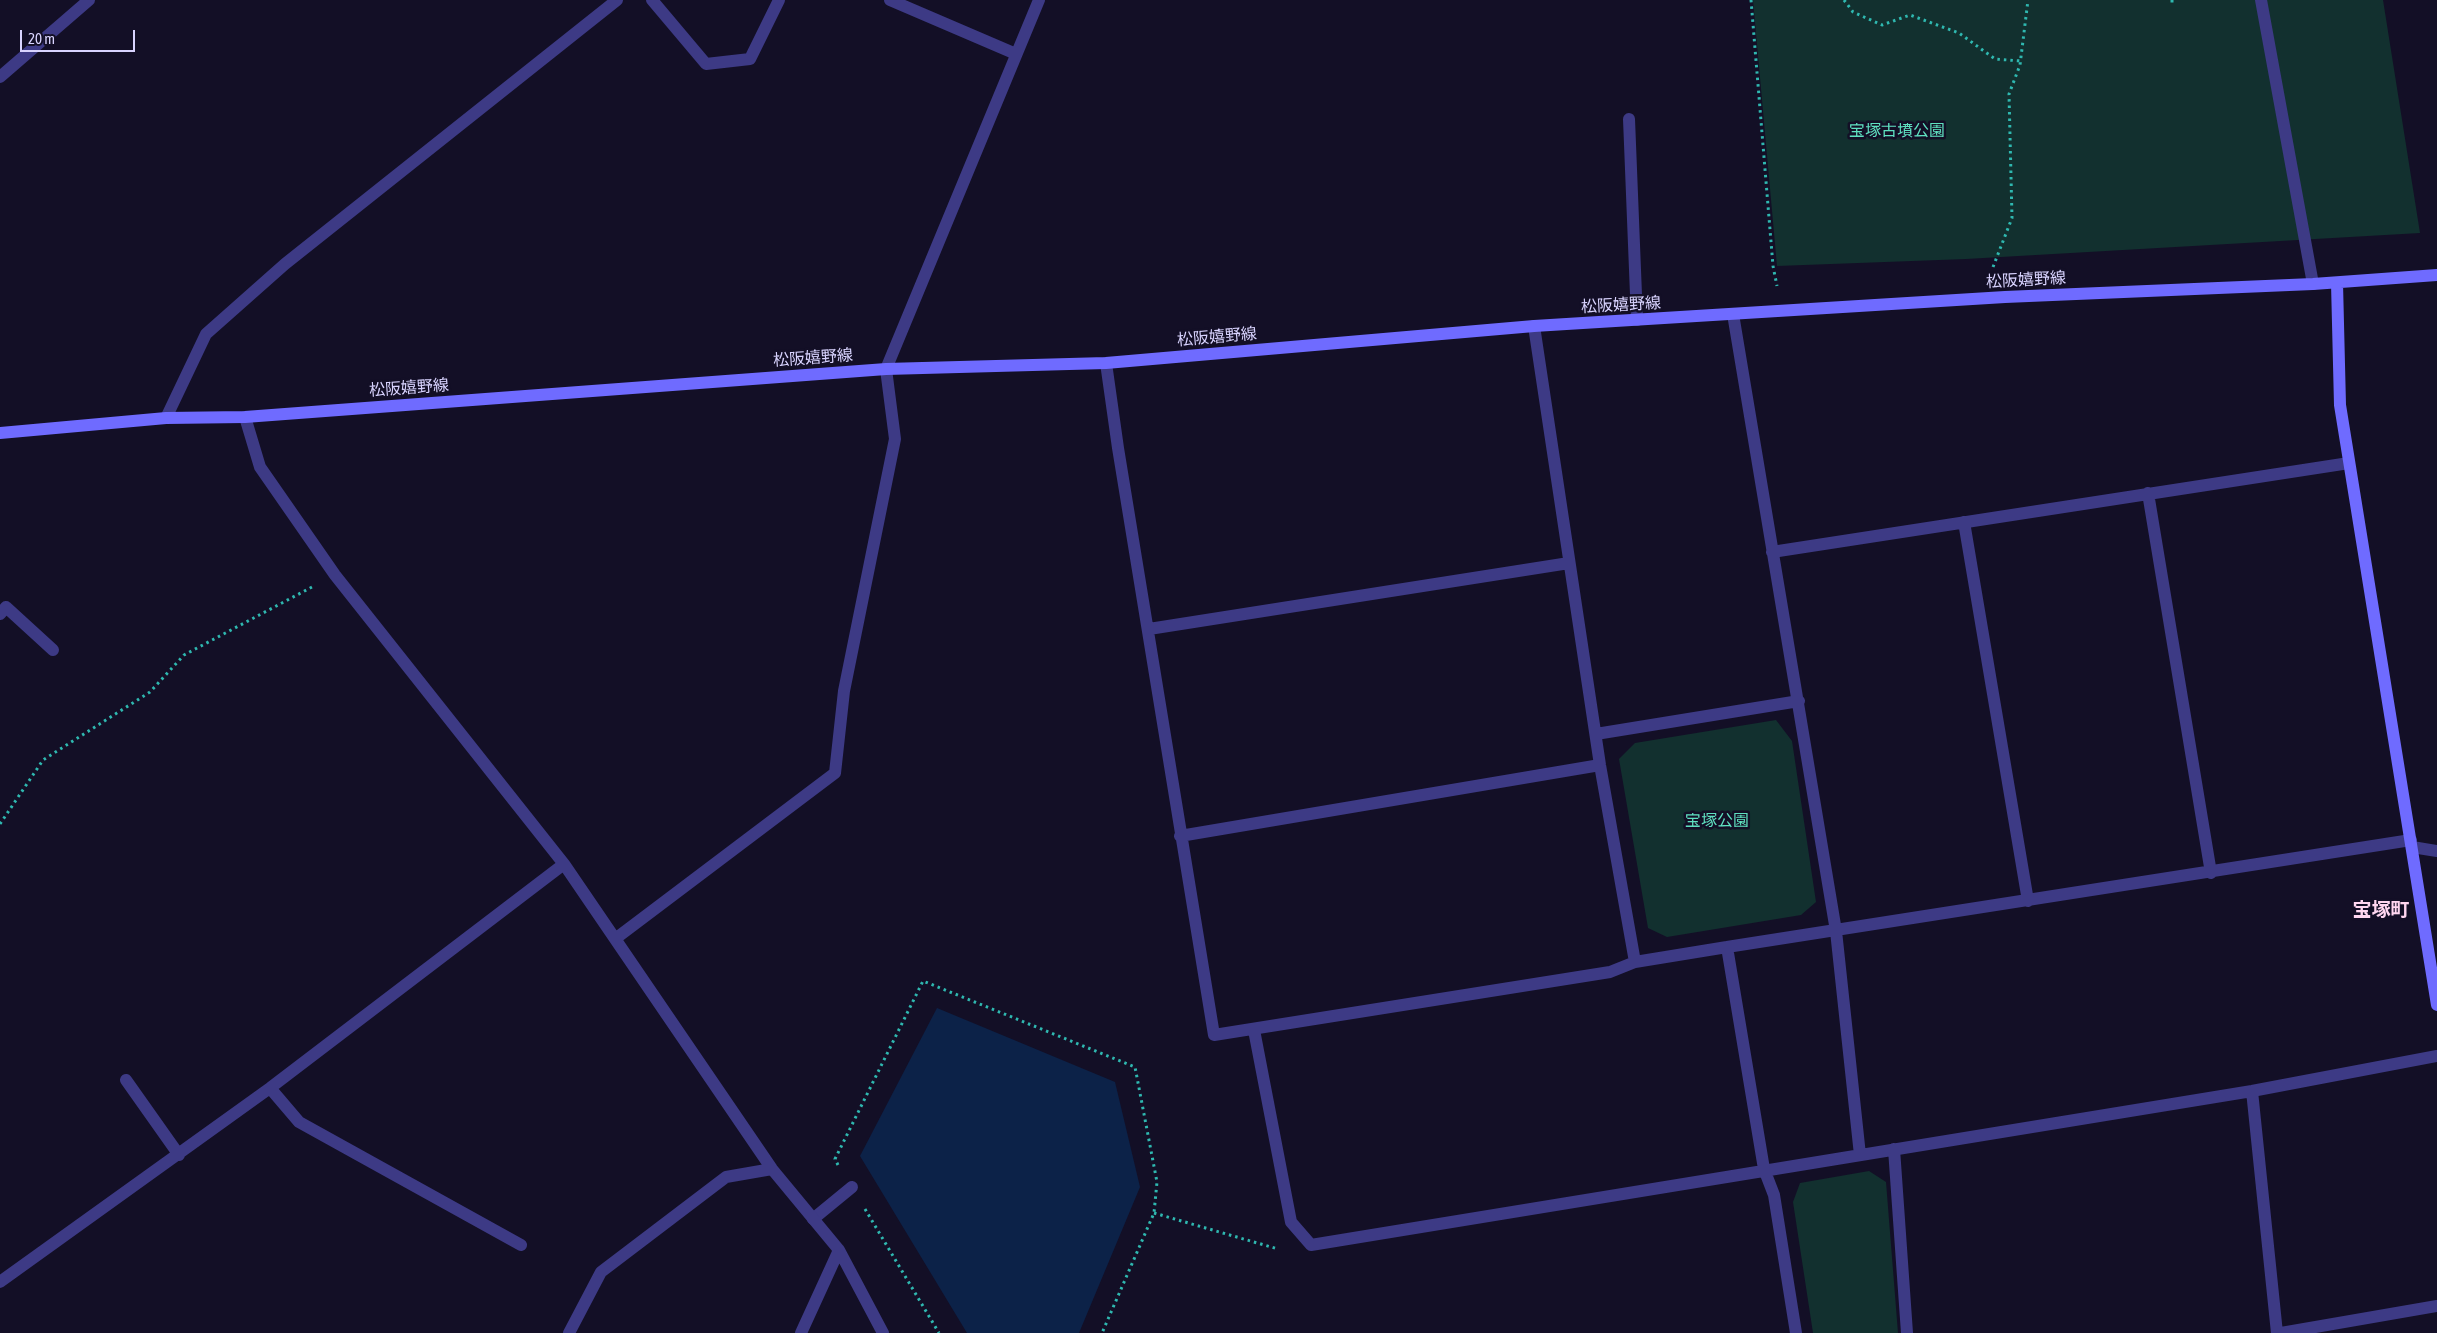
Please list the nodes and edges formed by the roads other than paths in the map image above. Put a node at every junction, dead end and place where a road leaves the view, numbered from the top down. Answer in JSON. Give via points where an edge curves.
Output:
{"nodes":[{"id":1,"x":89,"y":0,"type":"edge"},
{"id":2,"x":617,"y":0,"type":"edge"},
{"id":3,"x":652,"y":0,"type":"edge"},
{"id":4,"x":779,"y":0,"type":"edge"},
{"id":5,"x":890,"y":0,"type":"edge"},
{"id":6,"x":1039,"y":0,"type":"edge"},
{"id":7,"x":2261,"y":0,"type":"edge"},
{"id":8,"x":1016,"y":54,"type":"junction"},
{"id":9,"x":0,"y":77,"type":"edge"},
{"id":10,"x":1629,"y":119,"type":"dead end"},
{"id":11,"x":2437,"y":275,"type":"edge"},
{"id":12,"x":2336,"y":283,"type":"junction"},
{"id":13,"x":2313,"y":284,"type":"junction"},
{"id":14,"x":1733,"y":314,"type":"junction"},
{"id":15,"x":1637,"y":320,"type":"junction"},
{"id":16,"x":1534,"y":326,"type":"junction"},
{"id":17,"x":1106,"y":363,"type":"junction"},
{"id":18,"x":886,"y":369,"type":"junction"},
{"id":19,"x":245,"y":417,"type":"junction"},
{"id":20,"x":166,"y":418,"type":"junction"},
{"id":21,"x":0,"y":432,"type":"edge"},
{"id":22,"x":2349,"y":463,"type":"junction"},
{"id":23,"x":2148,"y":493,"type":"junction"},
{"id":24,"x":1964,"y":522,"type":"junction"},
{"id":25,"x":1772,"y":552,"type":"junction"},
{"id":26,"x":1569,"y":563,"type":"junction"},
{"id":27,"x":0,"y":614,"type":"edge"},
{"id":28,"x":1149,"y":630,"type":"junction"},
{"id":29,"x":53,"y":650,"type":"dead end"},
{"id":30,"x":1799,"y":701,"type":"junction"},
{"id":31,"x":1596,"y":734,"type":"junction"},
{"id":32,"x":1600,"y":765,"type":"junction"},
{"id":33,"x":1180,"y":836,"type":"junction"},
{"id":34,"x":2411,"y":843,"type":"junction"},
{"id":35,"x":2437,"y":851,"type":"edge"},
{"id":36,"x":564,"y":864,"type":"junction"},
{"id":37,"x":2211,"y":873,"type":"junction"},
{"id":38,"x":2028,"y":901,"type":"junction"},
{"id":39,"x":1836,"y":931,"type":"junction"},
{"id":40,"x":616,"y":939,"type":"junction"},
{"id":41,"x":1727,"y":947,"type":"junction"},
{"id":42,"x":1636,"y":962,"type":"junction"},
{"id":43,"x":2437,"y":1005,"type":"edge"},
{"id":44,"x":1254,"y":1030,"type":"junction"},
{"id":45,"x":2437,"y":1056,"type":"edge"},
{"id":46,"x":126,"y":1080,"type":"dead end"},
{"id":47,"x":270,"y":1088,"type":"junction"},
{"id":48,"x":2252,"y":1091,"type":"junction"},
{"id":49,"x":1894,"y":1149,"type":"junction"},
{"id":50,"x":179,"y":1154,"type":"junction"},
{"id":51,"x":1860,"y":1155,"type":"junction"},
{"id":52,"x":772,"y":1169,"type":"junction"},
{"id":53,"x":1764,"y":1169,"type":"junction"},
{"id":54,"x":852,"y":1187,"type":"road end"},
{"id":55,"x":814,"y":1219,"type":"junction"},
{"id":56,"x":521,"y":1245,"type":"dead end"},
{"id":57,"x":839,"y":1250,"type":"junction"},
{"id":58,"x":0,"y":1282,"type":"edge"},
{"id":59,"x":2437,"y":1306,"type":"edge"},
{"id":60,"x":569,"y":1333,"type":"edge"},
{"id":61,"x":801,"y":1333,"type":"edge"},
{"id":62,"x":884,"y":1333,"type":"edge"},
{"id":63,"x":1796,"y":1333,"type":"edge"},
{"id":64,"x":1907,"y":1333,"type":"edge"},
{"id":65,"x":2277,"y":1333,"type":"edge"},
{"id":66,"x":2281,"y":1333,"type":"edge"}],
"edges":[{"from":1,"to":9,"type":"street"},
{"from":2,"to":20,"type":"street","via":[[285,264],[206,334]]},
{"from":3,"to":4,"type":"street","via":[[706,64],[750,60]]},
{"from":5,"to":8,"type":"street"},
{"from":6,"to":8,"type":"street"},
{"from":7,"to":13,"type":"street"},
{"from":8,"to":18,"type":"street"},
{"from":10,"to":15,"type":"street"},
{"from":11,"to":12,"type":"main road","name":"松阪嬉野線"},
{"from":12,"to":13,"type":"main road","name":"松阪嬉野線"},
{"from":12,"to":22,"type":"main road","via":[[2340,405]]},
{"from":13,"to":14,"type":"main road","name":"松阪嬉野線","via":[[2005,297]]},
{"from":14,"to":15,"type":"main road","name":"松阪嬉野線"},
{"from":14,"to":25,"type":"street"},
{"from":15,"to":16,"type":"main road","name":"松阪嬉野線"},
{"from":16,"to":17,"type":"main road","name":"松阪嬉野線"},
{"from":16,"to":26,"type":"street"},
{"from":17,"to":18,"type":"main road","name":"松阪嬉野線"},
{"from":17,"to":28,"type":"street"},
{"from":18,"to":19,"type":"main road","name":"松阪嬉野線"},
{"from":18,"to":40,"type":"street","via":[[894,438],[844,691],[835,773]]},
{"from":19,"to":20,"type":"main road","name":"松阪嬉野線"},
{"from":19,"to":36,"type":"street","via":[[260,467],[335,575]]},
{"from":20,"to":21,"type":"main road","name":"松阪嬉野線"},
{"from":22,"to":23,"type":"street"},
{"from":22,"to":34,"type":"main road"},
{"from":23,"to":24,"type":"street"},
{"from":23,"to":37,"type":"street"},
{"from":24,"to":25,"type":"street"},
{"from":24,"to":38,"type":"street"},
{"from":25,"to":30,"type":"street"},
{"from":26,"to":28,"type":"street"},
{"from":26,"to":31,"type":"street"},
{"from":27,"to":29,"type":"street","via":[[6,606]]},
{"from":28,"to":33,"type":"street"},
{"from":30,"to":31,"type":"street"},
{"from":30,"to":39,"type":"street"},
{"from":31,"to":32,"type":"street"},
{"from":32,"to":33,"type":"street"},
{"from":32,"to":42,"type":"street"},
{"from":33,"to":44,"type":"street","via":[[1214,1035]]},
{"from":34,"to":35,"type":"street"},
{"from":34,"to":37,"type":"street"},
{"from":34,"to":43,"type":"main road"},
{"from":36,"to":40,"type":"street"},
{"from":36,"to":47,"type":"street"},
{"from":37,"to":38,"type":"street"},
{"from":38,"to":39,"type":"street"},
{"from":39,"to":41,"type":"street"},
{"from":39,"to":51,"type":"street"},
{"from":40,"to":52,"type":"street"},
{"from":41,"to":42,"type":"street"},
{"from":41,"to":53,"type":"street"},
{"from":42,"to":44,"type":"street","via":[[1610,972]]},
{"from":44,"to":53,"type":"street","via":[[1291,1222],[1311,1244]]},
{"from":45,"to":48,"type":"street"},
{"from":46,"to":50,"type":"street"},
{"from":47,"to":50,"type":"street"},
{"from":47,"to":56,"type":"street","via":[[299,1122]]},
{"from":48,"to":49,"type":"street"},
{"from":48,"to":65,"type":"street"},
{"from":49,"to":51,"type":"street"},
{"from":49,"to":64,"type":"street"},
{"from":50,"to":58,"type":"street"},
{"from":51,"to":53,"type":"street"},
{"from":52,"to":55,"type":"street"},
{"from":52,"to":60,"type":"street","via":[[726,1177],[601,1272]]},
{"from":53,"to":63,"type":"street","via":[[1774,1195]]},
{"from":54,"to":55,"type":"street"},
{"from":55,"to":57,"type":"street"},
{"from":57,"to":61,"type":"street"},
{"from":57,"to":62,"type":"street"},
{"from":59,"to":66,"type":"street"}]}
